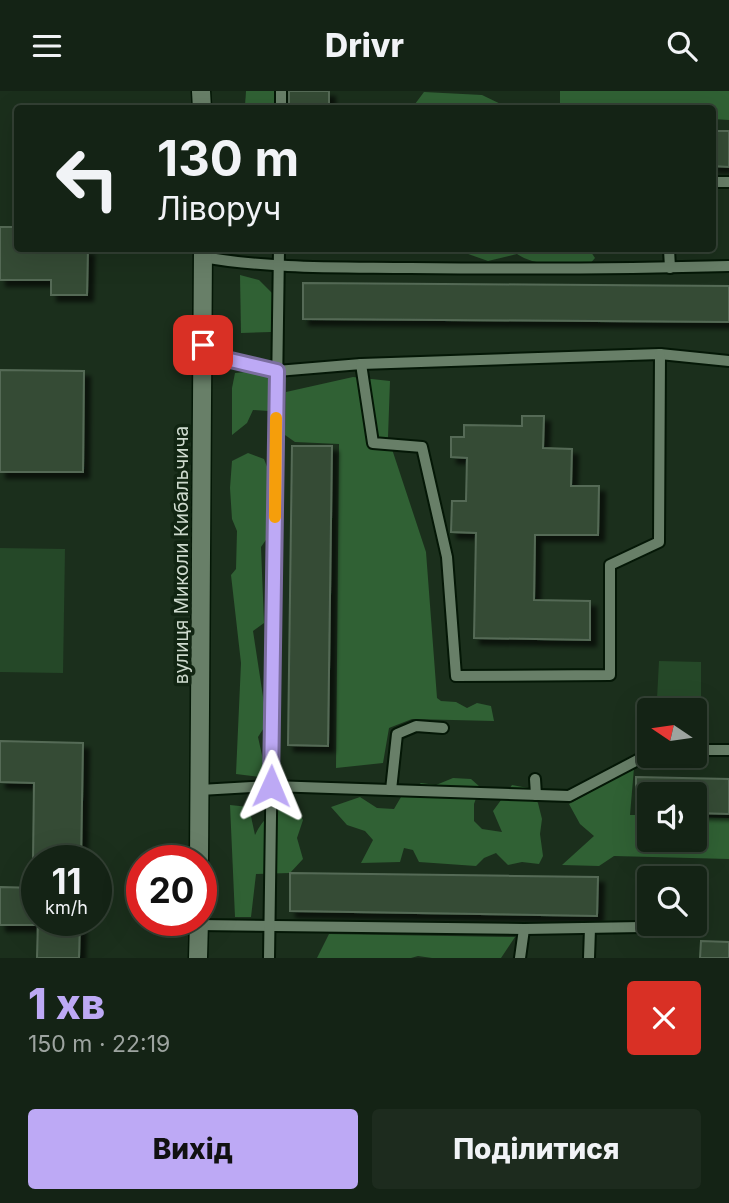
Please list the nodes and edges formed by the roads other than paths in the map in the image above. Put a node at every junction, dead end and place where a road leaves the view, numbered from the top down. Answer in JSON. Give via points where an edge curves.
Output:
{"nodes":[{"id":1,"x":279,"y":252,"type":"edge"},
{"id":2,"x":669,"y":252,"type":"edge"},
{"id":3,"x":203,"y":253,"type":"edge"},
{"id":4,"x":279,"y":266,"type":"junction"},
{"id":5,"x":729,"y":266,"type":"edge"},
{"id":6,"x":670,"y":268,"type":"junction"},
{"id":7,"x":203,"y":345,"type":"junction"},
{"id":8,"x":660,"y":354,"type":"junction"},
{"id":9,"x":729,"y":361,"type":"edge"},
{"id":10,"x":361,"y":364,"type":"junction"},
{"id":11,"x":277,"y":371,"type":"junction"},
{"id":12,"x":443,"y":728,"type":"dead end"},
{"id":13,"x":707,"y":750,"type":"edge"},
{"id":14,"x":729,"y":750,"type":"edge"},
{"id":15,"x":637,"y":760,"type":"edge"},
{"id":16,"x":535,"y":779,"type":"dead end"},
{"id":17,"x":271,"y":786,"type":"junction"},
{"id":18,"x":200,"y":790,"type":"junction"},
{"id":19,"x":391,"y":790,"type":"junction"},
{"id":20,"x":536,"y":795,"type":"junction"},
{"id":21,"x":200,"y":845,"type":"edge"},
{"id":22,"x":217,"y":924,"type":"edge"},
{"id":23,"x":270,"y":925,"type":"junction"},
{"id":24,"x":637,"y":927,"type":"edge"},
{"id":25,"x":590,"y":928,"type":"junction"},
{"id":26,"x":524,"y":929,"type":"junction"},
{"id":27,"x":199,"y":936,"type":"edge"},
{"id":28,"x":198,"y":958,"type":"edge"},
{"id":29,"x":270,"y":958,"type":"edge"},
{"id":30,"x":520,"y":958,"type":"edge"},
{"id":31,"x":589,"y":958,"type":"edge"}],
"edges":[{"from":1,"to":4,"type":"lane"},
{"from":2,"to":6,"type":"lane"},
{"from":3,"to":4,"type":"lane","via":[[229,263]]},
{"from":3,"to":7,"type":"street","name":"вулиця Миколи Кибальчича"},
{"from":4,"to":6,"type":"lane"},
{"from":4,"to":11,"type":"lane"},
{"from":5,"to":6,"type":"lane"},
{"from":7,"to":11,"type":"lane","via":[[226,359]]},
{"from":7,"to":18,"type":"street","name":"вулиця Миколи Кибальчича"},
{"from":8,"to":9,"type":"lane"},
{"from":8,"to":10,"type":"lane"},
{"from":8,"to":10,"type":"lane","via":[[659,542],[610,565],[610,675],[456,676],[447,557],[422,447],[373,443]]},
{"from":10,"to":11,"type":"lane"},
{"from":11,"to":17,"type":"lane"},
{"from":12,"to":19,"type":"lane","via":[[416,726],[397,734]]},
{"from":13,"to":14,"type":"lane"},
{"from":15,"to":20,"type":"lane","via":[[569,796]]},
{"from":16,"to":20,"type":"lane"},
{"from":17,"to":18,"type":"lane"},
{"from":17,"to":19,"type":"lane"},
{"from":17,"to":23,"type":"lane"},
{"from":18,"to":21,"type":"street","name":"вулиця Миколи Кибальчича"},
{"from":19,"to":20,"type":"lane"},
{"from":22,"to":23,"type":"lane"},
{"from":23,"to":26,"type":"lane"},
{"from":23,"to":29,"type":"lane"},
{"from":24,"to":25,"type":"lane"},
{"from":25,"to":26,"type":"lane"},
{"from":25,"to":31,"type":"lane"},
{"from":26,"to":30,"type":"lane"},
{"from":27,"to":28,"type":"street"}]}
